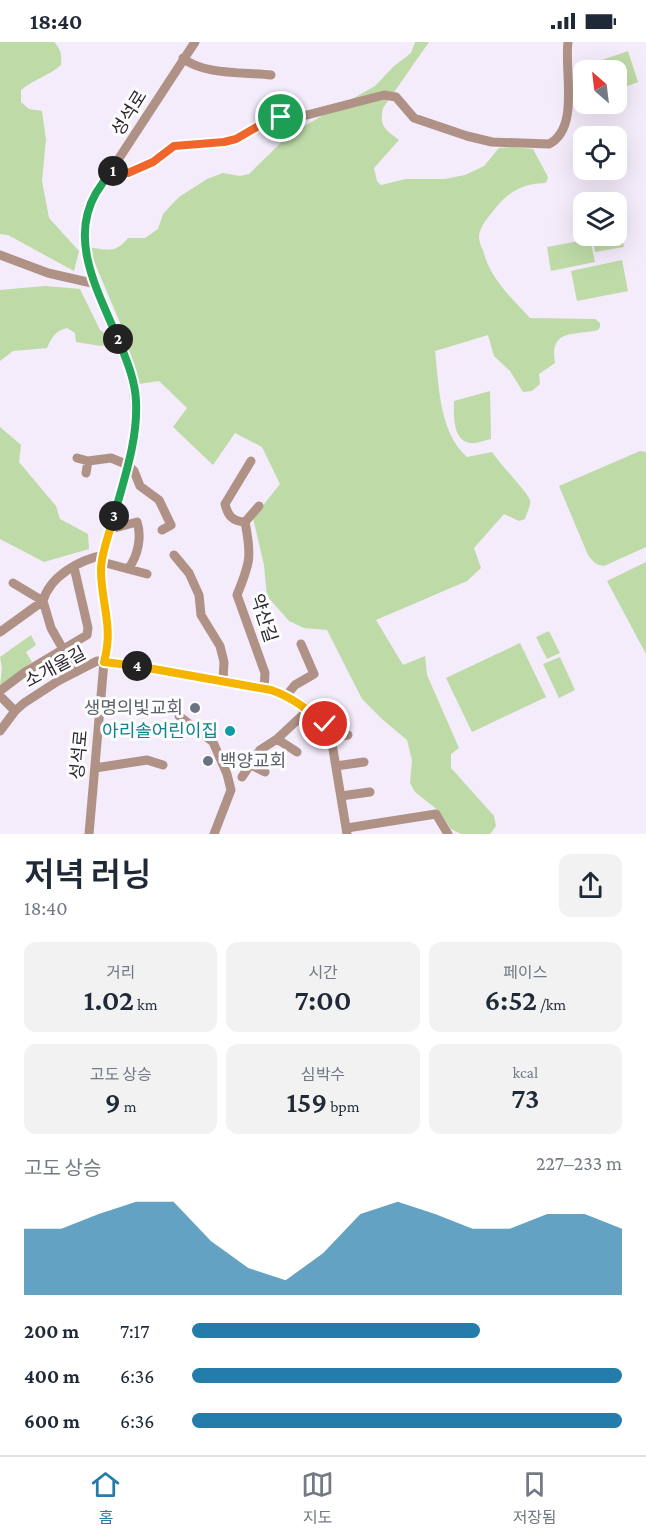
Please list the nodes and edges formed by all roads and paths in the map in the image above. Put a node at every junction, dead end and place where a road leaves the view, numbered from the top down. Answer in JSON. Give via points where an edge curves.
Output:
{"nodes":[{"id":1,"x":195,"y":42,"type":"edge"},
{"id":2,"x":568,"y":42,"type":"edge"},
{"id":3,"x":183,"y":58,"type":"junction"},
{"id":4,"x":271,"y":75,"type":"dead end"},
{"id":5,"x":111,"y":171,"type":"junction"},
{"id":6,"x":0,"y":255,"type":"edge"},
{"id":7,"x":96,"y":284,"type":"junction"},
{"id":8,"x":77,"y":458,"type":"dead end"},
{"id":9,"x":88,"y":461,"type":"junction"},
{"id":10,"x":251,"y":461,"type":"dead end"},
{"id":11,"x":128,"y":465,"type":"junction"},
{"id":12,"x":86,"y":473,"type":"dead end"},
{"id":13,"x":259,"y":506,"type":"dead end"},
{"id":14,"x":245,"y":522,"type":"junction"},
{"id":15,"x":111,"y":529,"type":"junction"},
{"id":16,"x":162,"y":530,"type":"dead end"},
{"id":17,"x":174,"y":555,"type":"dead end"},
{"id":18,"x":103,"y":559,"type":"junction"},
{"id":19,"x":74,"y":567,"type":"junction"},
{"id":20,"x":128,"y":569,"type":"junction"},
{"id":21,"x":147,"y":574,"type":"dead end"},
{"id":22,"x":13,"y":583,"type":"dead end"},
{"id":23,"x":43,"y":601,"type":"junction"},
{"id":24,"x":0,"y":632,"type":"edge"},
{"id":25,"x":301,"y":644,"type":"dead end"},
{"id":26,"x":62,"y":649,"type":"junction"},
{"id":27,"x":104,"y":662,"type":"junction"},
{"id":28,"x":76,"y":672,"type":"junction"},
{"id":29,"x":223,"y":681,"type":"junction"},
{"id":30,"x":264,"y":689,"type":"junction"},
{"id":31,"x":0,"y":691,"type":"edge"},
{"id":32,"x":0,"y":696,"type":"edge"},
{"id":33,"x":286,"y":696,"type":"junction"},
{"id":34,"x":308,"y":710,"type":"junction"},
{"id":35,"x":15,"y":711,"type":"junction"},
{"id":36,"x":179,"y":717,"type":"dead end"},
{"id":37,"x":0,"y":731,"type":"edge"},
{"id":38,"x":348,"y":735,"type":"dead end"},
{"id":39,"x":331,"y":738,"type":"junction"},
{"id":40,"x":278,"y":739,"type":"junction"},
{"id":41,"x":297,"y":752,"type":"dead end"},
{"id":42,"x":364,"y":762,"type":"dead end"},
{"id":43,"x":249,"y":764,"type":"junction"},
{"id":44,"x":163,"y":765,"type":"dead end"},
{"id":45,"x":336,"y":766,"type":"junction"},
{"id":46,"x":95,"y":768,"type":"junction"},
{"id":47,"x":265,"y":772,"type":"dead end"},
{"id":48,"x":242,"y":777,"type":"dead end"},
{"id":49,"x":370,"y":792,"type":"dead end"},
{"id":50,"x":342,"y":796,"type":"junction"},
{"id":51,"x":347,"y":831,"type":"edge"},
{"id":52,"x":89,"y":834,"type":"edge"},
{"id":53,"x":214,"y":834,"type":"edge"},
{"id":54,"x":448,"y":834,"type":"edge"}],
"edges":[{"from":1,"to":3,"type":"street","name":"성석로"},
{"from":2,"to":5,"type":"street","via":[[569,108],[562,131],[549,144],[492,142],[467,136],[414,118],[396,97],[384,95],[267,121],[224,142],[174,146],[153,162],[128,173]]},
{"from":3,"to":4,"type":"street","via":[[191,66]]},
{"from":3,"to":5,"type":"street","name":"성석로"},
{"from":5,"to":7,"type":"street","name":"성석로","via":[[88,208],[84,230],[86,254]]},
{"from":6,"to":7,"type":"street","via":[[48,273]]},
{"from":7,"to":11,"type":"street","name":"성석로","via":[[133,381],[136,402]]},
{"from":8,"to":9,"type":"street"},
{"from":9,"to":11,"type":"street","via":[[111,458]]},
{"from":9,"to":12,"type":"street"},
{"from":10,"to":14,"type":"street","via":[[225,504],[228,515]]},
{"from":11,"to":15,"type":"street","name":"성석로"},
{"from":11,"to":16,"type":"street","via":[[140,486],[159,500],[171,525]]},
{"from":13,"to":14,"type":"street"},
{"from":14,"to":30,"type":"street","name":"약산길","via":[[251,549],[237,595],[265,673]]},
{"from":15,"to":18,"type":"street","name":"성석로"},
{"from":15,"to":20,"type":"street","via":[[137,522],[141,533],[134,562]]},
{"from":17,"to":29,"type":"street","via":[[189,573],[199,594],[201,615],[220,646]]},
{"from":18,"to":19,"type":"street"},
{"from":18,"to":20,"type":"street"},
{"from":18,"to":27,"type":"street","name":"성석로","via":[[109,632]]},
{"from":19,"to":23,"type":"street","via":[[50,584]]},
{"from":19,"to":26,"type":"street","via":[[87,636]]},
{"from":20,"to":21,"type":"street"},
{"from":22,"to":23,"type":"street"},
{"from":23,"to":24,"type":"street"},
{"from":23,"to":26,"type":"street"},
{"from":25,"to":33,"type":"street","name":"약산길","via":[[314,674],[295,685]]},
{"from":26,"to":28,"type":"street"},
{"from":26,"to":31,"type":"street"},
{"from":27,"to":28,"type":"street","name":"소개울길","via":[[95,662]]},
{"from":27,"to":29,"type":"street"},
{"from":27,"to":46,"type":"street","name":"성석로"},
{"from":28,"to":35,"type":"street","name":"소개울길"},
{"from":29,"to":30,"type":"street"},
{"from":30,"to":33,"type":"street"},
{"from":32,"to":35,"type":"street"},
{"from":33,"to":34,"type":"street"},
{"from":34,"to":39,"type":"street","via":[[325,724]]},
{"from":34,"to":40,"type":"street"},
{"from":35,"to":37,"type":"street","name":"소개울길"},
{"from":36,"to":53,"type":"street","via":[[213,742],[227,774],[231,790]]},
{"from":38,"to":39,"type":"street"},
{"from":39,"to":45,"type":"street"},
{"from":40,"to":41,"type":"street"},
{"from":40,"to":43,"type":"street","via":[[260,750]]},
{"from":42,"to":45,"type":"street"},
{"from":43,"to":47,"type":"street"},
{"from":43,"to":48,"type":"street"},
{"from":44,"to":46,"type":"street","via":[[147,760]]},
{"from":45,"to":50,"type":"street"},
{"from":46,"to":52,"type":"street","name":"성석로"},
{"from":49,"to":50,"type":"street"},
{"from":50,"to":51,"type":"street"},
{"from":51,"to":54,"type":"street","via":[[436,814]]}]}
